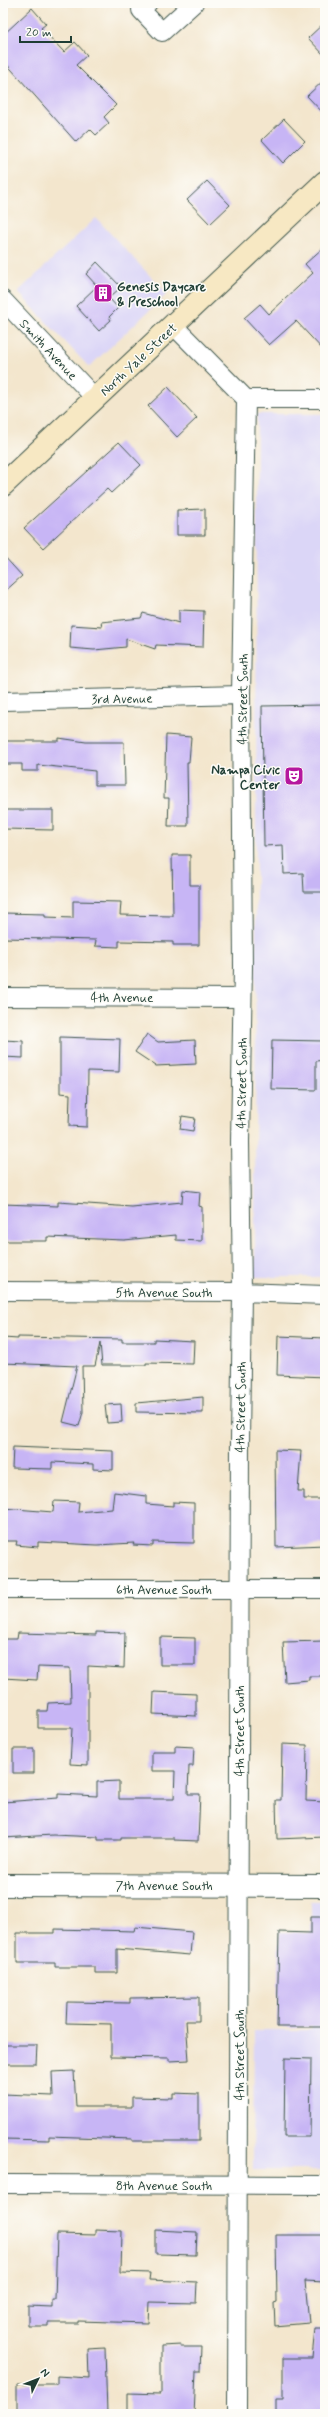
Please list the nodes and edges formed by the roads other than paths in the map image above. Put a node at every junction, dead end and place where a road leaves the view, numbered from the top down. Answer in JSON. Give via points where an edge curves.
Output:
{"nodes":[{"id":1,"x":148,"y":3,"type":"edge"},
{"id":2,"x":194,"y":3,"type":"edge"},
{"id":3,"x":325,"y":182,"type":"edge"},
{"id":4,"x":3,"y":300,"type":"edge"},
{"id":5,"x":173,"y":325,"type":"junction"},
{"id":6,"x":95,"y":398,"type":"junction"},
{"id":7,"x":246,"y":399,"type":"junction"},
{"id":8,"x":325,"y":399,"type":"edge"},
{"id":9,"x":3,"y":485,"type":"edge"},
{"id":10,"x":241,"y":695,"type":"junction"},
{"id":11,"x":3,"y":701,"type":"edge"},
{"id":12,"x":3,"y":997,"type":"edge"},
{"id":13,"x":242,"y":998,"type":"junction"},
{"id":14,"x":3,"y":1290,"type":"edge"},
{"id":15,"x":242,"y":1292,"type":"junction"},
{"id":16,"x":325,"y":1295,"type":"edge"},
{"id":17,"x":3,"y":1589,"type":"edge"},
{"id":18,"x":239,"y":1589,"type":"junction"},
{"id":19,"x":325,"y":1589,"type":"edge"},
{"id":20,"x":3,"y":1885,"type":"edge"},
{"id":21,"x":239,"y":1885,"type":"junction"},
{"id":22,"x":325,"y":1886,"type":"edge"},
{"id":23,"x":3,"y":2184,"type":"edge"},
{"id":24,"x":238,"y":2185,"type":"junction"},
{"id":25,"x":325,"y":2186,"type":"edge"},
{"id":26,"x":237,"y":2414,"type":"edge"}],
"edges":[{"from":1,"to":2,"type":"street","via":[[141,10],[162,32]]},
{"from":3,"to":5,"type":"main road","name":"North Yale Street"},
{"from":4,"to":6,"type":"street","name":"Smith Avenue"},
{"from":5,"to":6,"type":"main road","name":"North Yale Street"},
{"from":5,"to":7,"type":"street"},
{"from":6,"to":9,"type":"main road","name":"North Yale Street"},
{"from":7,"to":8,"type":"street"},
{"from":7,"to":10,"type":"street","name":"4th Street South"},
{"from":10,"to":11,"type":"street","name":"3rd Avenue"},
{"from":10,"to":13,"type":"street","name":"4th Street South"},
{"from":12,"to":13,"type":"street","name":"4th Avenue"},
{"from":13,"to":15,"type":"street","name":"4th Street South"},
{"from":14,"to":15,"type":"street","name":"5th Avenue South"},
{"from":15,"to":16,"type":"street","name":"5th Avenue South"},
{"from":15,"to":18,"type":"street","name":"4th Street South"},
{"from":17,"to":18,"type":"street","name":"6th Avenue South"},
{"from":18,"to":19,"type":"street","name":"6th Avenue South"},
{"from":18,"to":21,"type":"street","name":"4th Street South"},
{"from":20,"to":21,"type":"street","name":"7th Avenue South"},
{"from":21,"to":22,"type":"street","name":"7th Avenue South"},
{"from":21,"to":24,"type":"street","name":"4th Street South"},
{"from":23,"to":24,"type":"street","name":"8th Avenue South"},
{"from":24,"to":25,"type":"street","name":"8th Avenue South"},
{"from":24,"to":26,"type":"street","name":"4th Street South"}]}
